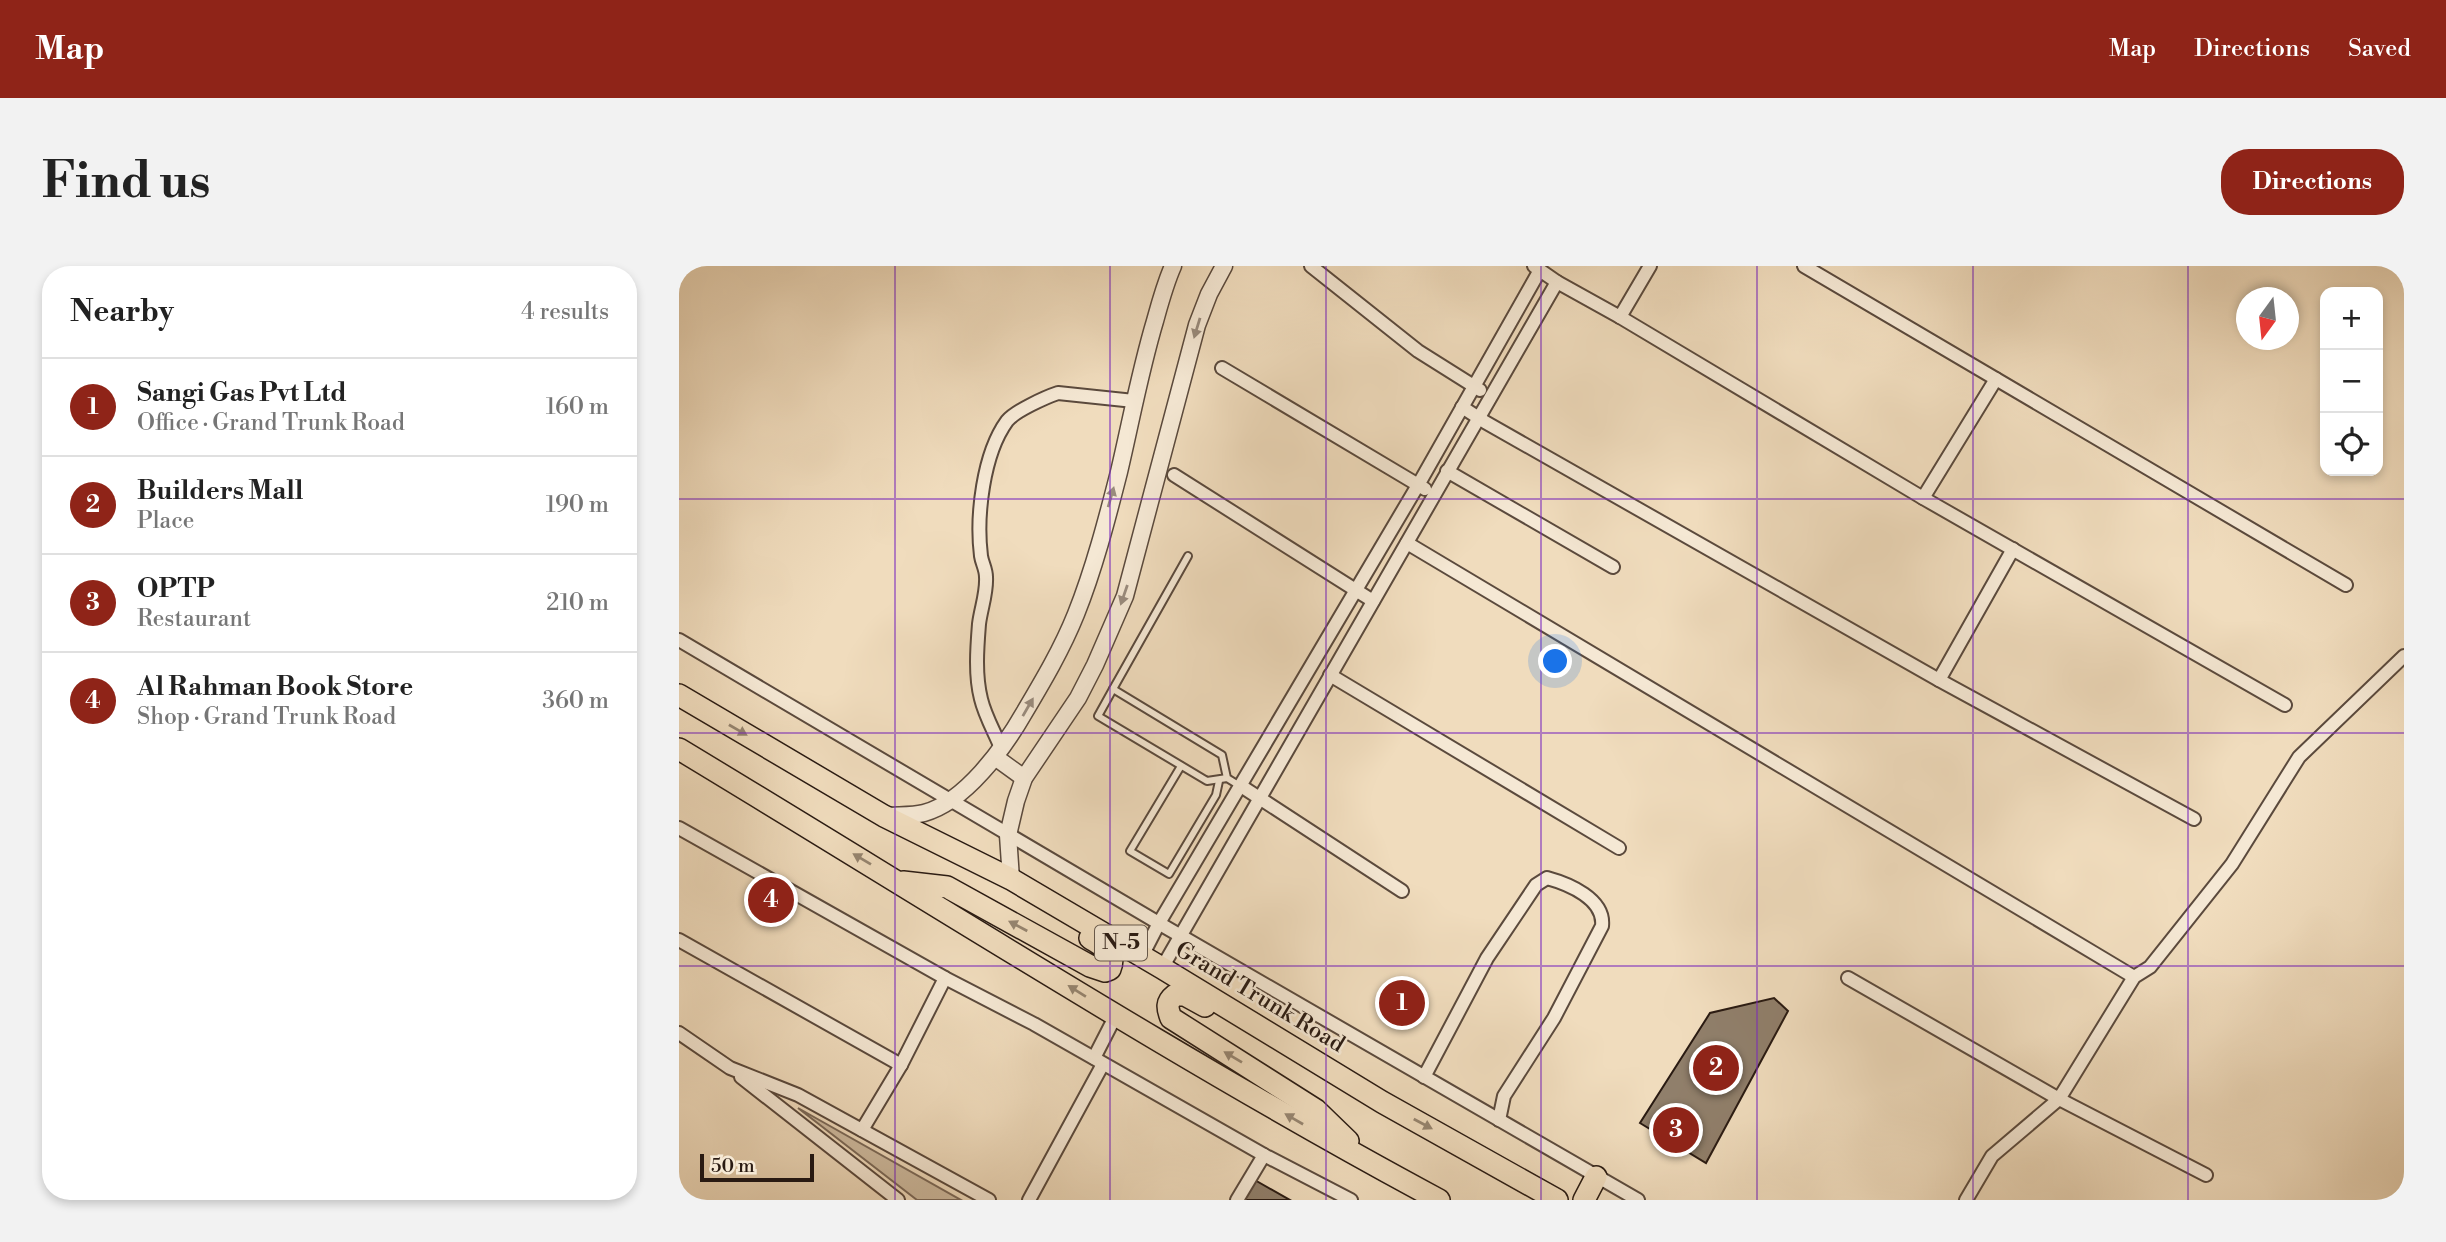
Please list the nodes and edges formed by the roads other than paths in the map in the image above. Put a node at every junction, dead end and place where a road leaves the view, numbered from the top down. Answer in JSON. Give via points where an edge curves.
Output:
{"nodes":[{"id":1,"x":1173,"y":266,"type":"edge"},
{"id":2,"x":1224,"y":266,"type":"edge"},
{"id":3,"x":1311,"y":266,"type":"edge"},
{"id":4,"x":1650,"y":266,"type":"edge"},
{"id":5,"x":1804,"y":266,"type":"edge"},
{"id":6,"x":1537,"y":268,"type":"edge"},
{"id":7,"x":1557,"y":282,"type":"junction"},
{"id":8,"x":1620,"y":317,"type":"junction"},
{"id":9,"x":1223,"y":368,"type":"dead end"},
{"id":10,"x":1996,"y":379,"type":"junction"},
{"id":11,"x":1474,"y":386,"type":"junction"},
{"id":12,"x":1489,"y":397,"type":"junction"},
{"id":13,"x":1134,"y":401,"type":"junction"},
{"id":14,"x":1462,"y":407,"type":"junction"},
{"id":15,"x":1478,"y":417,"type":"junction"},
{"id":16,"x":1447,"y":471,"type":"junction"},
{"id":17,"x":1174,"y":475,"type":"dead end"},
{"id":18,"x":1419,"y":484,"type":"junction"},
{"id":19,"x":1434,"y":495,"type":"junction"},
{"id":20,"x":1923,"y":498,"type":"junction"},
{"id":21,"x":1407,"y":543,"type":"junction"},
{"id":22,"x":2013,"y":549,"type":"junction"},
{"id":23,"x":1188,"y":556,"type":"dead end"},
{"id":24,"x":1612,"y":567,"type":"dead end"},
{"id":25,"x":2347,"y":585,"type":"dead end"},
{"id":26,"x":1356,"y":590,"type":"junction"},
{"id":27,"x":1373,"y":601,"type":"junction"},
{"id":28,"x":679,"y":640,"type":"edge"},
{"id":29,"x":2404,"y":656,"type":"edge"},
{"id":30,"x":1330,"y":675,"type":"junction"},
{"id":31,"x":1939,"y":680,"type":"junction"},
{"id":32,"x":1113,"y":689,"type":"junction"},
{"id":33,"x":679,"y":695,"type":"edge"},
{"id":34,"x":2285,"y":705,"type":"dead end"},
{"id":35,"x":679,"y":748,"type":"edge"},
{"id":36,"x":998,"y":753,"type":"junction"},
{"id":37,"x":1181,"y":766,"type":"junction"},
{"id":38,"x":1024,"y":778,"type":"junction"},
{"id":39,"x":1227,"y":778,"type":"junction"},
{"id":40,"x":1219,"y":781,"type":"junction"},
{"id":41,"x":1241,"y":786,"type":"junction"},
{"id":42,"x":1260,"y":799,"type":"junction"},
{"id":43,"x":949,"y":800,"type":"junction"},
{"id":44,"x":884,"y":816,"type":"junction"},
{"id":45,"x":2194,"y":819,"type":"dead end"},
{"id":46,"x":679,"y":828,"type":"edge"},
{"id":47,"x":1008,"y":835,"type":"junction"},
{"id":48,"x":927,"y":839,"type":"junction"},
{"id":49,"x":1619,"y":849,"type":"dead end"},
{"id":50,"x":1011,"y":879,"type":"junction"},
{"id":51,"x":899,"y":881,"type":"junction"},
{"id":52,"x":1402,"y":891,"type":"dead end"},
{"id":53,"x":1159,"y":923,"type":"junction"},
{"id":54,"x":1180,"y":936,"type":"junction"},
{"id":55,"x":679,"y":940,"type":"edge"},
{"id":56,"x":1142,"y":956,"type":"junction"},
{"id":57,"x":1162,"y":968,"type":"junction"},
{"id":58,"x":2134,"y":976,"type":"junction"},
{"id":59,"x":945,"y":978,"type":"junction"},
{"id":60,"x":1848,"y":978,"type":"dead end"},
{"id":61,"x":1117,"y":1015,"type":"junction"},
{"id":62,"x":679,"y":1033,"type":"edge"},
{"id":63,"x":1098,"y":1061,"type":"junction"},
{"id":64,"x":901,"y":1065,"type":"junction"},
{"id":65,"x":730,"y":1068,"type":"junction"},
{"id":66,"x":1424,"y":1077,"type":"junction"},
{"id":67,"x":2059,"y":1099,"type":"junction"},
{"id":68,"x":1381,"y":1102,"type":"junction"},
{"id":69,"x":1499,"y":1120,"type":"junction"},
{"id":70,"x":862,"y":1130,"type":"junction"},
{"id":71,"x":1264,"y":1154,"type":"junction"},
{"id":72,"x":1363,"y":1159,"type":"junction"},
{"id":73,"x":2206,"y":1175,"type":"dead end"},
{"id":74,"x":1596,"y":1177,"type":"junction"},
{"id":75,"x":898,"y":1200,"type":"edge"},
{"id":76,"x":989,"y":1200,"type":"edge"},
{"id":77,"x":1029,"y":1200,"type":"edge"},
{"id":78,"x":1237,"y":1200,"type":"edge"},
{"id":79,"x":1351,"y":1200,"type":"edge"},
{"id":80,"x":1439,"y":1200,"type":"edge"},
{"id":81,"x":1557,"y":1200,"type":"edge"},
{"id":82,"x":1584,"y":1200,"type":"edge"},
{"id":83,"x":1638,"y":1200,"type":"edge"},
{"id":84,"x":1966,"y":1200,"type":"edge"}],
"edges":[{"from":1,"to":13,"type":"street"},
{"from":2,"to":38,"type":"street","one_way":true,"via":[[1198,325],[1125,596],[1078,698]]},
{"from":3,"to":11,"type":"street","via":[[1418,351]]},
{"from":4,"to":8,"type":"street"},
{"from":5,"to":10,"type":"street"},
{"from":6,"to":7,"type":"street"},
{"from":6,"to":11,"type":"street"},
{"from":7,"to":8,"type":"street"},
{"from":7,"to":12,"type":"street"},
{"from":8,"to":20,"type":"street"},
{"from":9,"to":18,"type":"street"},
{"from":10,"to":20,"type":"street"},
{"from":10,"to":25,"type":"street"},
{"from":11,"to":12,"type":"street"},
{"from":11,"to":14,"type":"street"},
{"from":12,"to":15,"type":"street"},
{"from":36,"to":13,"type":"street","one_way":true,"via":[[1076,615],[1119,472]]},
{"from":13,"to":36,"type":"street","via":[[1058,393],[1047,397],[1007,420],[991,454],[979,519],[986,574],[977,645],[981,701]]},
{"from":14,"to":15,"type":"street"},
{"from":14,"to":18,"type":"street"},
{"from":15,"to":16,"type":"street"},
{"from":15,"to":31,"type":"street"},
{"from":16,"to":19,"type":"street"},
{"from":16,"to":24,"type":"street"},
{"from":17,"to":26,"type":"street"},
{"from":18,"to":19,"type":"street"},
{"from":18,"to":26,"type":"street"},
{"from":19,"to":21,"type":"street"},
{"from":20,"to":22,"type":"street"},
{"from":21,"to":27,"type":"street"},
{"from":21,"to":58,"type":"street"},
{"from":22,"to":31,"type":"street"},
{"from":22,"to":34,"type":"street"},
{"from":23,"to":32,"type":"lane"},
{"from":26,"to":27,"type":"street"},
{"from":26,"to":41,"type":"street"},
{"from":27,"to":30,"type":"street"},
{"from":28,"to":43,"type":"street"},
{"from":29,"to":58,"type":"street","via":[[2299,757],[2232,864],[2150,967]]},
{"from":30,"to":42,"type":"street"},
{"from":30,"to":49,"type":"street"},
{"from":31,"to":45,"type":"street"},
{"from":32,"to":37,"type":"lane","via":[[1098,716]]},
{"from":32,"to":39,"type":"lane","via":[[1222,755]]},
{"from":33,"to":44,"type":"highway","name":"Grand Trunk Road","number":"N-5","one_way":true},
{"from":51,"to":35,"type":"highway","one_way":true},
{"from":36,"to":38,"type":"street"},
{"from":36,"to":43,"type":"street"},
{"from":37,"to":40,"type":"lane","via":[[1207,781]]},
{"from":37,"to":40,"type":"lane","via":[[1130,851],[1169,874],[1216,795]]},
{"from":38,"to":47,"type":"street"},
{"from":39,"to":40,"type":"lane"},
{"from":39,"to":41,"type":"lane"},
{"from":41,"to":42,"type":"street"},
{"from":41,"to":53,"type":"street"},
{"from":42,"to":52,"type":"street"},
{"from":42,"to":54,"type":"street"},
{"from":43,"to":44,"type":"street","via":[[926,812]]},
{"from":43,"to":47,"type":"street"},
{"from":44,"to":48,"type":"highway","name":"Grand Trunk Road","number":"N-5"},
{"from":46,"to":59,"type":"street"},
{"from":47,"to":50,"type":"street"},
{"from":47,"to":53,"type":"street"},
{"from":48,"to":50,"type":"highway","name":"Grand Trunk Road","number":"N-5"},
{"from":48,"to":51,"type":"highway","one_way":true,"via":[[1109,951],[1110,968],[1090,966],[947,887]]},
{"from":50,"to":56,"type":"highway","name":"Grand Trunk Road","number":"N-5"},
{"from":61,"to":51,"type":"highway","one_way":true},
{"from":53,"to":54,"type":"street"},
{"from":53,"to":56,"type":"street"},
{"from":54,"to":57,"type":"street"},
{"from":54,"to":66,"type":"street"},
{"from":55,"to":64,"type":"street"},
{"from":56,"to":57,"type":"highway","name":"Grand Trunk Road","number":"N-5"},
{"from":57,"to":68,"type":"highway","name":"Grand Trunk Road","number":"N-5"},
{"from":58,"to":67,"type":"street"},
{"from":59,"to":63,"type":"street"},
{"from":59,"to":64,"type":"street"},
{"from":60,"to":67,"type":"street"},
{"from":61,"to":63,"type":"street"},
{"from":72,"to":61,"type":"highway","one_way":true},
{"from":62,"to":65,"type":"street"},
{"from":63,"to":71,"type":"street"},
{"from":63,"to":77,"type":"street"},
{"from":64,"to":70,"type":"street"},
{"from":65,"to":70,"type":"street","via":[[798,1095]]},
{"from":65,"to":75,"type":"street"},
{"from":66,"to":69,"type":"street"},
{"from":66,"to":69,"type":"street","via":[[1487,958],[1536,885],[1546,878],[1576,890],[1598,905],[1602,926],[1554,1018],[1504,1096]]},
{"from":67,"to":73,"type":"street"},
{"from":67,"to":84,"type":"street","via":[[1992,1156]]},
{"from":72,"to":68,"type":"highway","one_way":true,"via":[[1316,1110],[1171,1018],[1170,999],[1185,995],[1323,1080]]},
{"from":68,"to":81,"type":"highway","name":"Grand Trunk Road","number":"N-5","one_way":true},
{"from":69,"to":74,"type":"street"},
{"from":70,"to":76,"type":"street"},
{"from":71,"to":78,"type":"street"},
{"from":71,"to":79,"type":"street"},
{"from":72,"to":80,"type":"highway"},
{"from":74,"to":82,"type":"highway"},
{"from":74,"to":83,"type":"street"}]}
